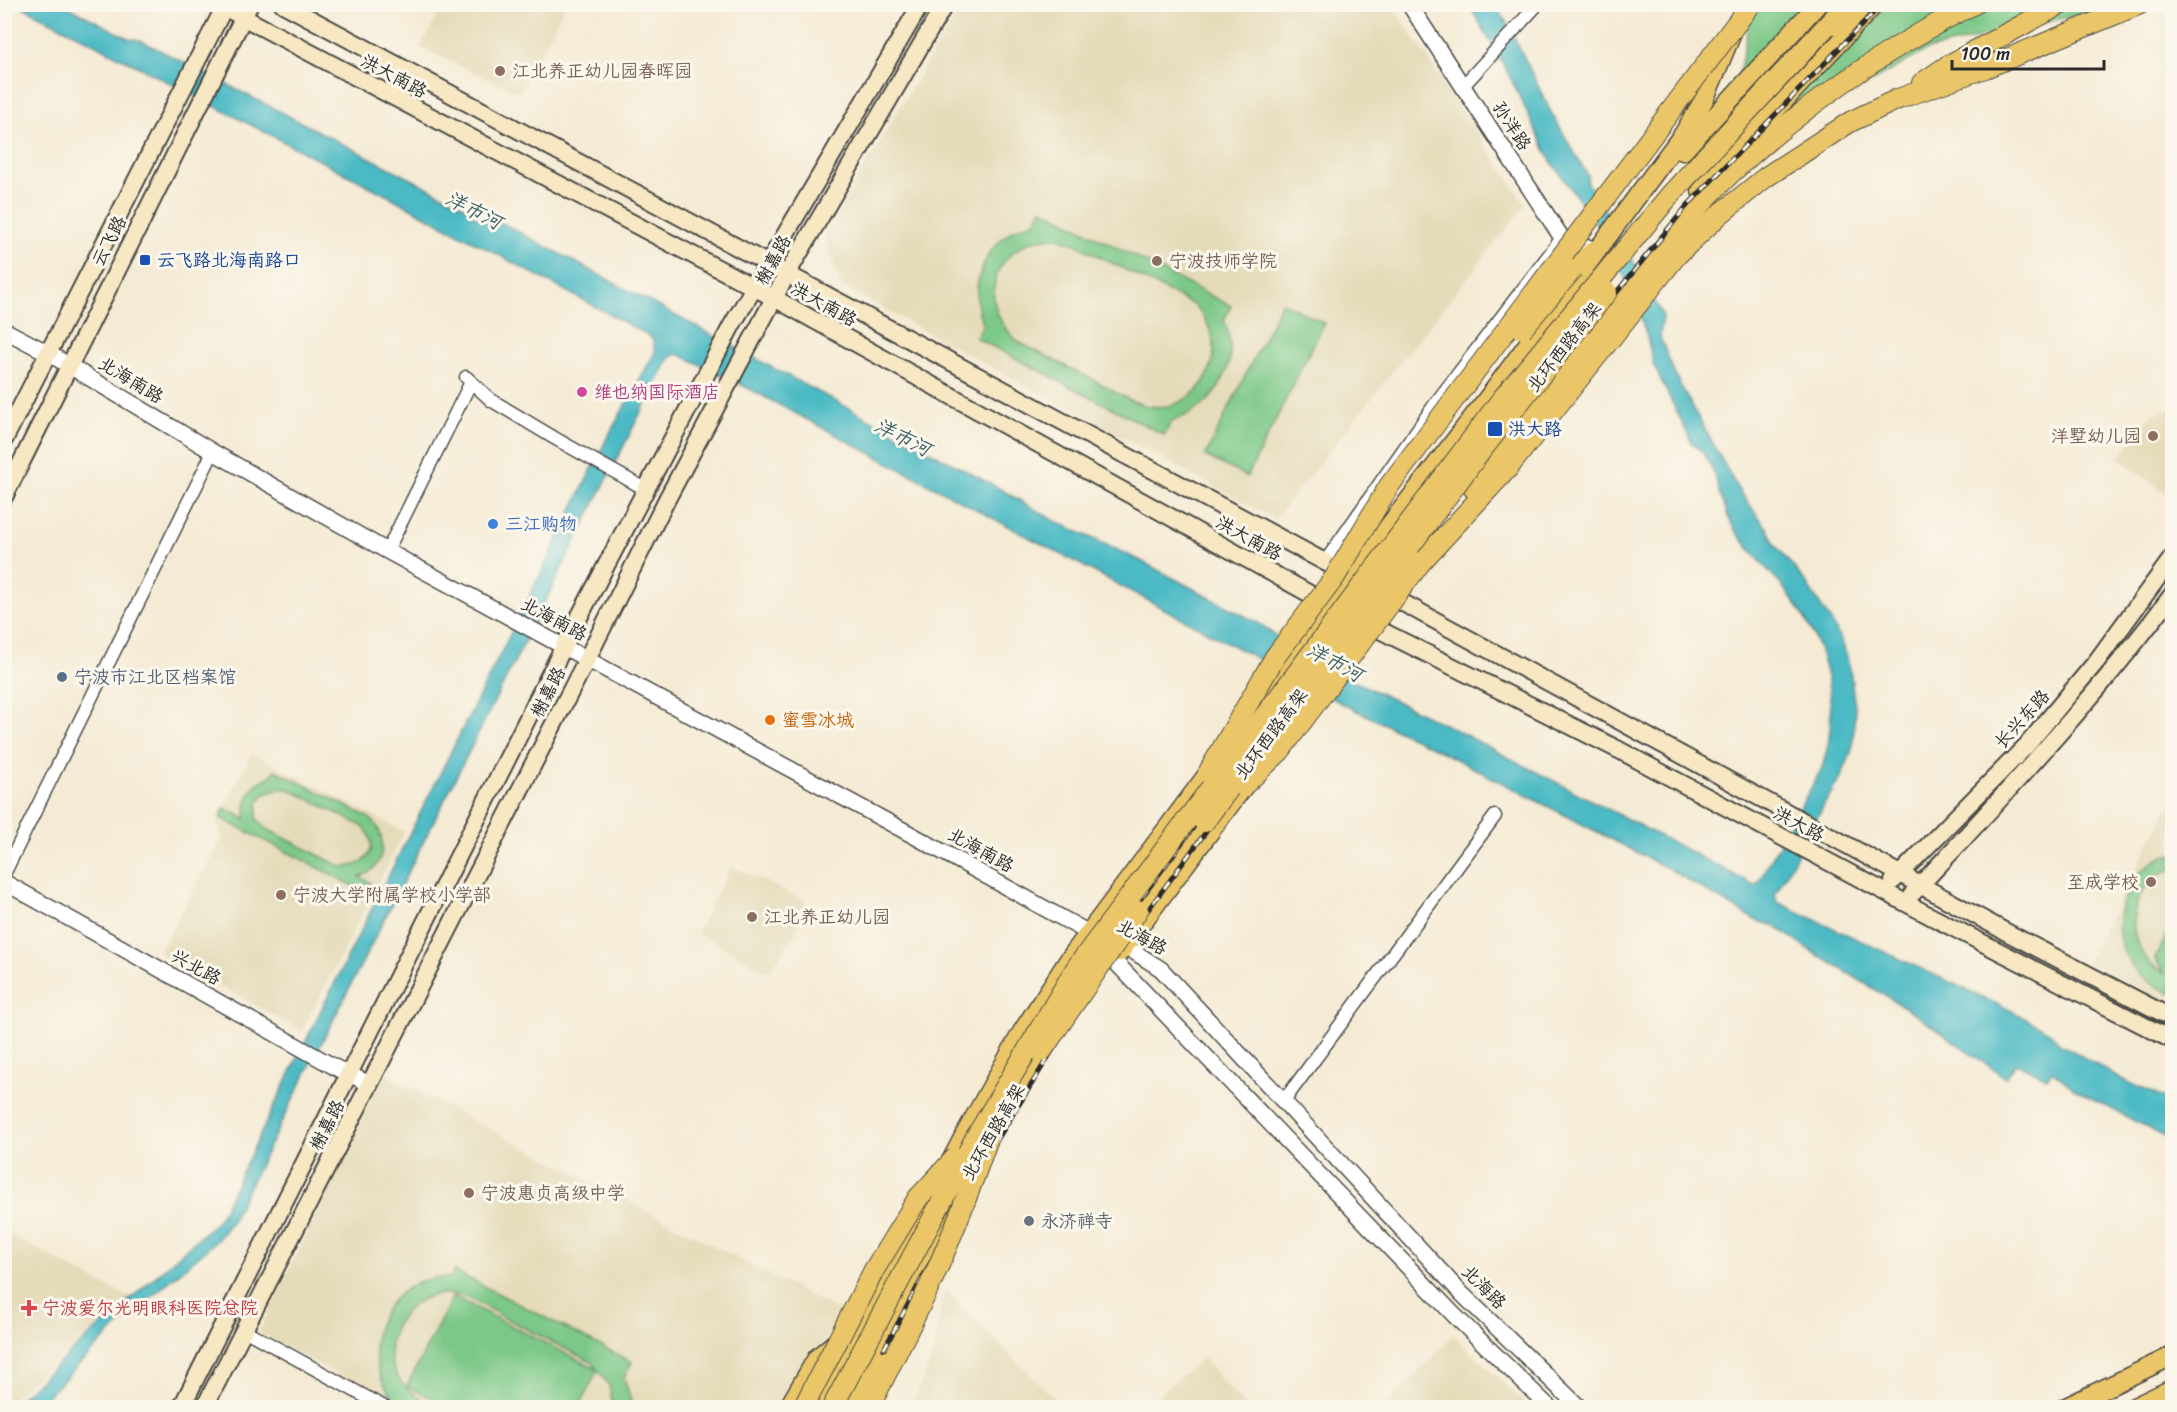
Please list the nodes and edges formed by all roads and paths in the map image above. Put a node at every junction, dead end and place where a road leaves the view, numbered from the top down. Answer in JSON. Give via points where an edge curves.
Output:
{"nodes":[{"id":1,"x":283,"y":4,"type":"edge"},
{"id":2,"x":921,"y":4,"type":"edge"},
{"id":3,"x":945,"y":4,"type":"edge"},
{"id":4,"x":1409,"y":4,"type":"edge"},
{"id":5,"x":1538,"y":4,"type":"edge"},
{"id":6,"x":1740,"y":4,"type":"edge"},
{"id":7,"x":1751,"y":4,"type":"edge"},
{"id":8,"x":1818,"y":4,"type":"edge"},
{"id":9,"x":1847,"y":4,"type":"edge"},
{"id":10,"x":1863,"y":4,"type":"edge"},
{"id":11,"x":1875,"y":4,"type":"edge"},
{"id":12,"x":1974,"y":4,"type":"edge"},
{"id":13,"x":2061,"y":4,"type":"edge"},
{"id":14,"x":2140,"y":4,"type":"edge"},
{"id":15,"x":223,"y":6,"type":"edge"},
{"id":16,"x":247,"y":11,"type":"edge"},
{"id":17,"x":1463,"y":86,"type":"junction"},
{"id":18,"x":1898,"y":99,"type":"junction"},
{"id":19,"x":1634,"y":202,"type":"junction"},
{"id":20,"x":1562,"y":238,"type":"junction"},
{"id":21,"x":1596,"y":250,"type":"junction"},
{"id":22,"x":767,"y":264,"type":"junction"},
{"id":23,"x":787,"y":274,"type":"junction"},
{"id":24,"x":754,"y":288,"type":"junction"},
{"id":25,"x":774,"y":298,"type":"junction"},
{"id":26,"x":4,"y":330,"type":"edge"},
{"id":27,"x":48,"y":353,"type":"junction"},
{"id":28,"x":69,"y":365,"type":"junction"},
{"id":29,"x":4,"y":440,"type":"edge"},
{"id":30,"x":213,"y":452,"type":"junction"},
{"id":31,"x":642,"y":487,"type":"junction"},
{"id":32,"x":4,"y":497,"type":"edge"},
{"id":33,"x":387,"y":551,"type":"junction"},
{"id":34,"x":2172,"y":558,"type":"edge"},
{"id":35,"x":1421,"y":562,"type":"junction"},
{"id":36,"x":1337,"y":572,"type":"junction"},
{"id":37,"x":1385,"y":593,"type":"junction"},
{"id":38,"x":2172,"y":595,"type":"edge"},
{"id":39,"x":1331,"y":606,"type":"junction"},
{"id":40,"x":1422,"y":613,"type":"joint"},
{"id":41,"x":1364,"y":622,"type":"junction"},
{"id":42,"x":560,"y":644,"type":"junction"},
{"id":43,"x":1407,"y":644,"type":"joint"},
{"id":44,"x":587,"y":659,"type":"junction"},
{"id":45,"x":1495,"y":816,"type":"dead end"},
{"id":46,"x":1204,"y":822,"type":"junction"},
{"id":47,"x":1172,"y":838,"type":"junction"},
{"id":48,"x":4,"y":874,"type":"edge"},
{"id":49,"x":1899,"y":874,"type":"junction"},
{"id":50,"x":4,"y":882,"type":"edge"},
{"id":51,"x":1920,"y":885,"type":"junction"},
{"id":52,"x":1885,"y":892,"type":"junction"},
{"id":53,"x":1904,"y":902,"type":"junction"},
{"id":54,"x":1089,"y":933,"type":"junction"},
{"id":55,"x":1125,"y":946,"type":"junction"},
{"id":56,"x":1113,"y":962,"type":"junction"},
{"id":57,"x":2172,"y":1018,"type":"edge"},
{"id":58,"x":2172,"y":1040,"type":"edge"},
{"id":59,"x":345,"y":1072,"type":"junction"},
{"id":60,"x":370,"y":1084,"type":"junction"},
{"id":61,"x":1286,"y":1098,"type":"dead end"},
{"id":62,"x":982,"y":1138,"type":"junction"},
{"id":63,"x":915,"y":1316,"type":"junction"},
{"id":64,"x":866,"y":1322,"type":"junction"},
{"id":65,"x":244,"y":1330,"type":"junction"},
{"id":66,"x":2172,"y":1356,"type":"edge"},
{"id":67,"x":2172,"y":1389,"type":"edge"},
{"id":68,"x":181,"y":1407,"type":"edge"},
{"id":69,"x":204,"y":1407,"type":"edge"},
{"id":70,"x":386,"y":1407,"type":"edge"},
{"id":71,"x":788,"y":1407,"type":"edge"},
{"id":72,"x":803,"y":1407,"type":"edge"},
{"id":73,"x":822,"y":1407,"type":"edge"},
{"id":74,"x":832,"y":1407,"type":"edge"},
{"id":75,"x":848,"y":1407,"type":"edge"},
{"id":76,"x":858,"y":1407,"type":"edge"},
{"id":77,"x":869,"y":1407,"type":"edge"},
{"id":78,"x":882,"y":1407,"type":"edge"},
{"id":79,"x":1550,"y":1407,"type":"edge"},
{"id":80,"x":1580,"y":1407,"type":"edge"},
{"id":81,"x":2064,"y":1407,"type":"edge"},
{"id":82,"x":2132,"y":1407,"type":"edge"}],
"edges":[{"from":1,"to":22,"type":"main road","name":"洪大南路"},
{"from":2,"to":22,"type":"main road","name":"榭嘉路"},
{"from":3,"to":23,"type":"main road","name":"榭嘉路"},
{"from":4,"to":17,"type":"street","name":"孙洋路"},
{"from":5,"to":17,"type":"street"},
{"from":6,"to":19,"type":"main road","via":[[1705,98]]},
{"from":7,"to":36,"type":"highway","bridge":true,"via":[[1389,486]]},
{"from":8,"to":19,"type":"main road"},
{"from":9,"to":47,"type":"highway","name":"北环西路高架","bridge":true,"via":[[1671,194],[1501,400]]},
{"from":10,"to":46,"type":"highway","name":"北环西路高架","bridge":true,"via":[[1680,200],[1481,451]]},
{"from":11,"to":37,"type":"main road","via":[[1732,156],[1581,334]]},
{"from":12,"to":35,"type":"highway","via":[[1834,90],[1741,164],[1678,231],[1616,306],[1510,440]]},
{"from":13,"to":18,"type":"highway","via":[[1947,66]]},
{"from":14,"to":18,"type":"highway"},
{"from":15,"to":16,"type":"main road","name":"洪大南路"},
{"from":15,"to":27,"type":"main road","name":"云飞路"},
{"from":16,"to":24,"type":"main road","name":"洪大南路"},
{"from":16,"to":28,"type":"main road","name":"云飞路"},
{"from":17,"to":20,"type":"street","name":"孙洋路"},
{"from":18,"to":35,"type":"highway","via":[[1850,122],[1766,177],[1677,255],[1508,468]]},
{"from":19,"to":21,"type":"main road"},
{"from":20,"to":21,"type":"street"},
{"from":20,"to":36,"type":"street","via":[[1437,400]]},
{"from":21,"to":36,"type":"main road","via":[[1494,390]]},
{"from":21,"to":36,"type":"highway","bridge":true,"via":[[1573,269],[1523,328]]},
{"from":22,"to":23,"type":"main road","name":"洪大南路"},
{"from":22,"to":24,"type":"main road","name":"榭嘉路"},
{"from":23,"to":25,"type":"main road","name":"榭嘉路"},
{"from":23,"to":36,"type":"main road","name":"洪大南路"},
{"from":24,"to":25,"type":"main road","name":"洪大南路"},
{"from":24,"to":31,"type":"main road","name":"榭嘉路"},
{"from":25,"to":39,"type":"main road","name":"洪大南路"},
{"from":25,"to":44,"type":"main road","name":"榭嘉路"},
{"from":26,"to":27,"type":"street","name":"北海南路"},
{"from":27,"to":28,"type":"street","name":"北海南路"},
{"from":27,"to":29,"type":"main road","name":"云飞路"},
{"from":28,"to":30,"type":"street","name":"北海南路"},
{"from":28,"to":32,"type":"main road","name":"云飞路"},
{"from":30,"to":33,"type":"street","name":"北海南路"},
{"from":30,"to":48,"type":"street"},
{"from":31,"to":33,"type":"street","via":[[491,400],[469,379]]},
{"from":31,"to":42,"type":"main road","name":"榭嘉路"},
{"from":33,"to":42,"type":"street","name":"北海南路"},
{"from":34,"to":49,"type":"main road","name":"长兴东路","via":[[2096,662],[2027,744]]},
{"from":35,"to":46,"type":"highway","bridge":true,"via":[[1280,751]]},
{"from":36,"to":37,"type":"main road","name":"洪大南路"},
{"from":36,"to":39,"type":"main road"},
{"from":36,"to":47,"type":"highway","bridge":true,"via":[[1275,657]]},
{"from":37,"to":40,"type":"main road","name":"洪大南路"},
{"from":37,"to":41,"type":"main road"},
{"from":38,"to":51,"type":"main road","name":"长兴东路","via":[[2060,735]]},
{"from":39,"to":41,"type":"main road","name":"洪大南路"},
{"from":39,"to":54,"type":"main road"},
{"from":40,"to":49,"type":"main road","name":"洪大路"},
{"from":41,"to":43,"type":"main road","name":"洪大南路"},
{"from":41,"to":55,"type":"main road"},
{"from":42,"to":44,"type":"street","name":"北海南路"},
{"from":42,"to":59,"type":"main road","name":"榭嘉路"},
{"from":43,"to":52,"type":"main road","name":"洪大路","via":[[1619,750]]},
{"from":44,"to":54,"type":"street","name":"北海南路"},
{"from":44,"to":60,"type":"main road","name":"榭嘉路"},
{"from":45,"to":61,"type":"street"},
{"from":46,"to":62,"type":"highway","name":"北环西路高架","bridge":true,"via":[[1138,910]]},
{"from":47,"to":62,"type":"highway","name":"北环西路高架","bridge":true,"via":[[1076,968]]},
{"from":49,"to":51,"type":"main road","name":"洪大路"},
{"from":49,"to":52,"type":"main road","name":"长兴东路"},
{"from":50,"to":59,"type":"street","name":"兴北路"},
{"from":51,"to":53,"type":"main road","name":"长兴东路"},
{"from":51,"to":57,"type":"main road","name":"洪大路"},
{"from":52,"to":53,"type":"main road","name":"洪大路"},
{"from":53,"to":58,"type":"main road","name":"洪大路"},
{"from":54,"to":55,"type":"street","name":"北海路"},
{"from":54,"to":56,"type":"street","name":"北海路"},
{"from":54,"to":64,"type":"main road","via":[[1022,1032]]},
{"from":55,"to":56,"type":"main road"},
{"from":55,"to":80,"type":"street","name":"北海路","via":[[1161,969],[1461,1293]]},
{"from":56,"to":76,"type":"main road","via":[[1074,1013],[988,1154],[929,1262]]},
{"from":56,"to":79,"type":"street","name":"北海路","via":[[1454,1315]]},
{"from":59,"to":60,"type":"street","name":"兴北路"},
{"from":59,"to":68,"type":"main road","name":"榭嘉路"},
{"from":60,"to":65,"type":"main road","name":"榭嘉路"},
{"from":62,"to":63,"type":"highway","bridge":true,"via":[[957,1224]]},
{"from":62,"to":72,"type":"highway","bridge":true,"via":[[918,1198],[874,1270]]},
{"from":62,"to":74,"type":"highway","name":"北环西路高架","bridge":true},
{"from":62,"to":75,"type":"highway","name":"北环西路高架","bridge":true},
{"from":63,"to":77,"type":"highway"},
{"from":63,"to":78,"type":"highway"},
{"from":64,"to":71,"type":"main road","via":[[844,1334],[817,1358]]},
{"from":64,"to":73,"type":"main road"},
{"from":65,"to":69,"type":"main road","name":"榭嘉路"},
{"from":65,"to":70,"type":"street"},
{"from":66,"to":81,"type":"main road"},
{"from":67,"to":82,"type":"main road"}]}
